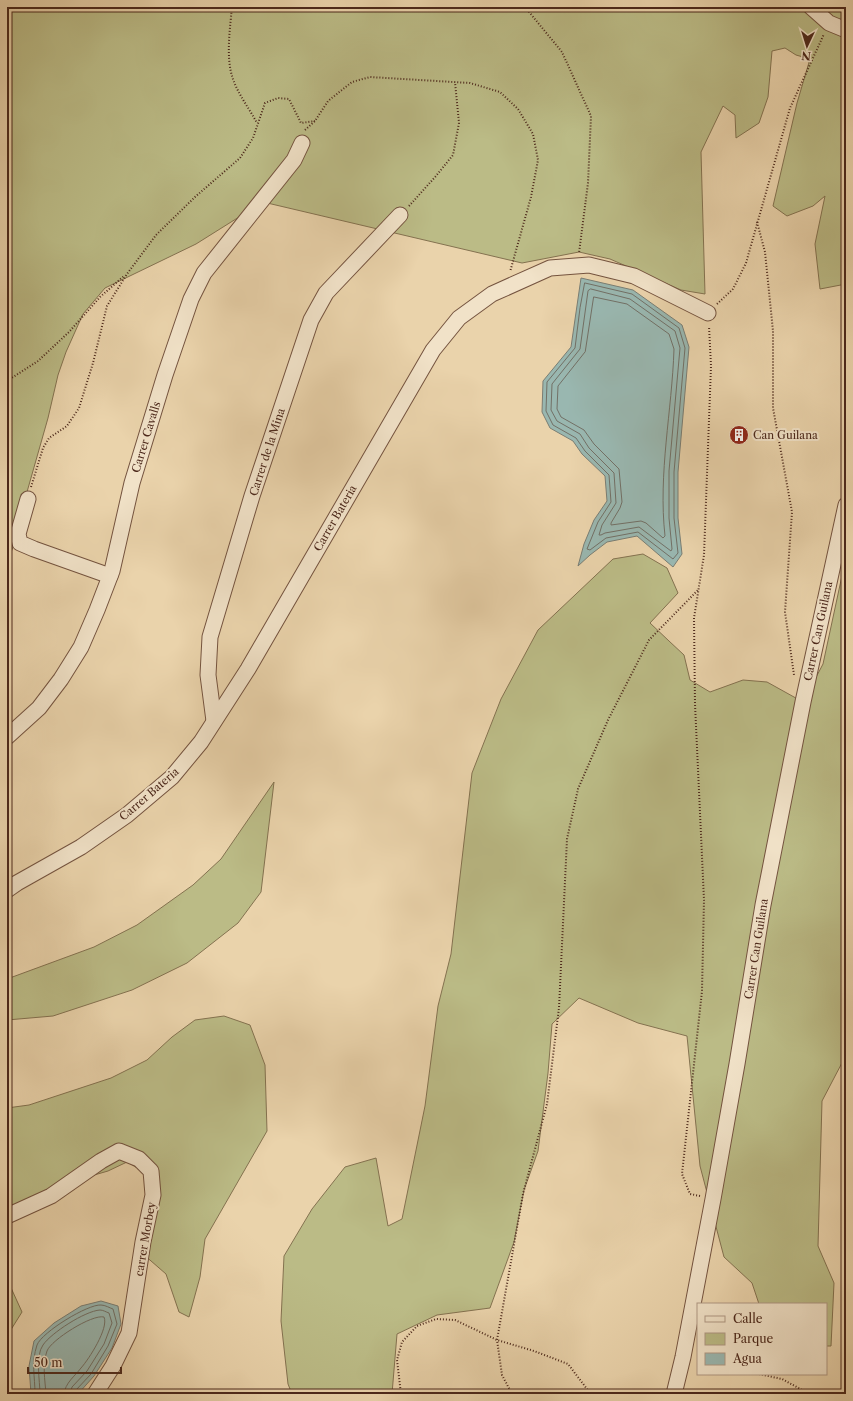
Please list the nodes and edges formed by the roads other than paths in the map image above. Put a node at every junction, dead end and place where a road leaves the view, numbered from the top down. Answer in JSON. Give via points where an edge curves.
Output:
{"nodes":[{"id":1,"x":811,"y":7,"type":"edge"},
{"id":2,"x":846,"y":30,"type":"edge"},
{"id":3,"x":302,"y":143,"type":"road end"},
{"id":4,"x":400,"y":215,"type":"road end"},
{"id":5,"x":708,"y":313,"type":"road end"},
{"id":6,"x":28,"y":499,"type":"road end"},
{"id":7,"x":846,"y":505,"type":"edge"},
{"id":8,"x":110,"y":576,"type":"junction"},
{"id":9,"x":214,"y":722,"type":"junction"},
{"id":10,"x":7,"y":737,"type":"edge"},
{"id":11,"x":7,"y":890,"type":"edge"},
{"id":12,"x":7,"y":1216,"type":"edge"},
{"id":13,"x":95,"y":1394,"type":"edge"},
{"id":14,"x":674,"y":1394,"type":"edge"}],
"edges":[{"from":1,"to":2,"type":"street","via":[[829,23]]},
{"from":3,"to":8,"type":"street","name":"Carrer Cavalls","via":[[294,160],[204,273],[191,299],[132,483]]},
{"from":4,"to":9,"type":"street","name":"Carrer de la Mina","via":[[326,293],[311,320],[252,496],[210,637],[208,675]]},
{"from":5,"to":9,"type":"street","name":"Carrer Bateria","via":[[634,276],[589,265],[550,268],[492,294],[459,318],[432,350],[248,669]]},
{"from":6,"to":8,"type":"street","via":[[18,534],[20,543]]},
{"from":7,"to":14,"type":"street","name":"Carrer Can Guilana","via":[[763,904],[737,1064]]},
{"from":8,"to":10,"type":"street","name":"Carrer Cavalls","via":[[81,647],[61,679],[39,708]]},
{"from":9,"to":11,"type":"street","name":"Carrer Bateria","via":[[172,777],[127,815],[81,847]]},
{"from":12,"to":13,"type":"street","name":"carrer Morbey","via":[[51,1196],[101,1161],[119,1152],[140,1159],[150,1171],[153,1195],[129,1333],[113,1366]]}]}
